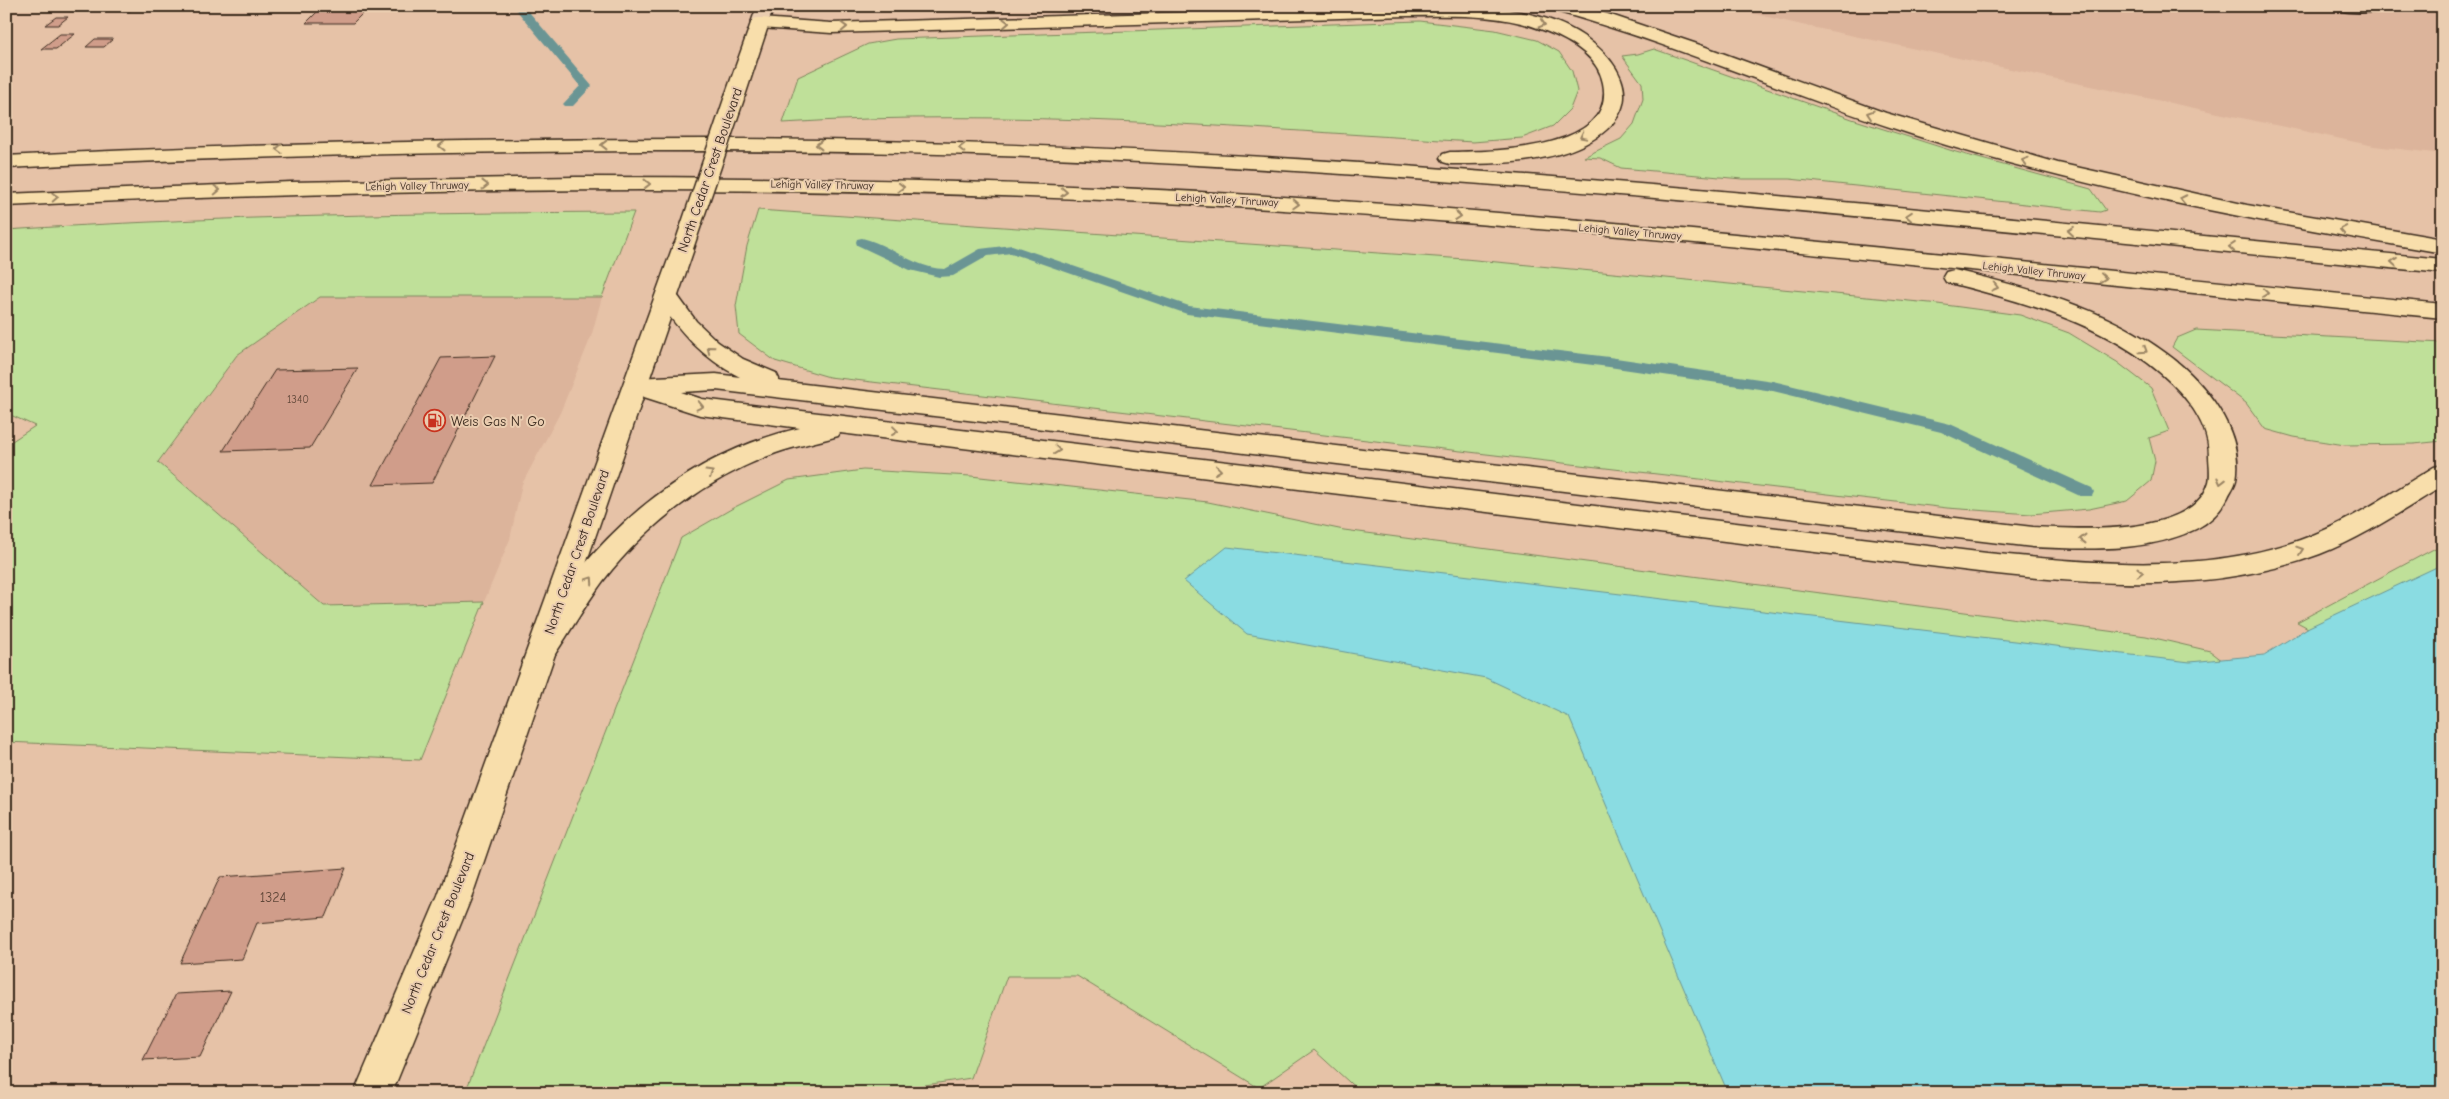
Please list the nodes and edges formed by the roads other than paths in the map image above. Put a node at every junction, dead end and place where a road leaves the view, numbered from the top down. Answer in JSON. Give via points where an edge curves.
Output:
{"nodes":[{"id":1,"x":1007,"y":6,"type":"edge"},
{"id":2,"x":1100,"y":6,"type":"edge"},
{"id":3,"x":1558,"y":6,"type":"edge"},
{"id":4,"x":2341,"y":6,"type":"edge"},
{"id":5,"x":2382,"y":6,"type":"edge"},
{"id":6,"x":1056,"y":8,"type":"junction"},
{"id":7,"x":763,"y":15,"type":"edge"},
{"id":8,"x":1011,"y":150,"type":"junction"},
{"id":9,"x":6,"y":162,"type":"edge"},
{"id":10,"x":6,"y":200,"type":"edge"},
{"id":11,"x":2443,"y":246,"type":"edge"},
{"id":12,"x":1863,"y":254,"type":"junction"},
{"id":13,"x":2443,"y":266,"type":"edge"},
{"id":14,"x":667,"y":297,"type":"junction"},
{"id":15,"x":2443,"y":311,"type":"edge"},
{"id":16,"x":636,"y":386,"type":"junction"},
{"id":17,"x":801,"y":392,"type":"junction"},
{"id":18,"x":854,"y":426,"type":"junction"},
{"id":19,"x":2443,"y":474,"type":"edge"},
{"id":20,"x":543,"y":649,"type":"junction"},
{"id":21,"x":373,"y":1093,"type":"edge"}],
"edges":[{"from":1,"to":6,"type":"main road"},
{"from":2,"to":6,"type":"main road"},
{"from":11,"to":3,"type":"main road","one_way":true,"via":[[2222,207],[2026,161],[1873,115],[1654,36]]},
{"from":4,"to":5,"type":"lane"},
{"from":6,"to":7,"type":"main road"},
{"from":7,"to":8,"type":"main road","one_way":true,"via":[[831,28],[1458,11],[1517,18],[1566,33],[1602,60],[1613,82],[1614,95],[1605,119],[1581,138],[1546,150],[1493,158],[1317,148]]},
{"from":7,"to":14,"type":"main road","name":"North Cedar Crest Boulevard","bridge":true},
{"from":8,"to":9,"type":"main road","one_way":true,"via":[[724,145],[428,146],[278,149]]},
{"from":13,"to":8,"type":"main road","one_way":true,"via":[[1458,175]]},
{"from":10,"to":12,"type":"main road","name":"Lehigh Valley Thruway","one_way":true,"via":[[247,189],[546,184],[999,189],[1456,216]]},
{"from":12,"to":15,"type":"main road","name":"Lehigh Valley Thruway","one_way":true},
{"from":12,"to":17,"type":"main road","one_way":true,"via":[[2045,302],[2105,326],[2156,358],[2197,396],[2220,437],[2225,459],[2223,479],[2216,498],[2204,512],[2162,531],[2136,537],[2033,537]]},
{"from":14,"to":16,"type":"main road","name":"North Cedar Crest Boulevard"},
{"from":17,"to":14,"type":"main road","one_way":true,"via":[[738,368],[718,355],[695,336]]},
{"from":16,"to":17,"type":"main road","via":[[716,382]]},
{"from":16,"to":18,"type":"main road","one_way":true,"via":[[700,407]]},
{"from":16,"to":20,"type":"main road","name":"North Cedar Crest Boulevard"},
{"from":18,"to":19,"type":"main road","one_way":true,"via":[[1977,562],[2093,572],[2214,568],[2281,557],[2339,533]]},
{"from":20,"to":18,"type":"main road","one_way":true,"via":[[601,564],[628,535],[688,486],[720,468],[786,440]]},
{"from":20,"to":21,"type":"main road","name":"North Cedar Crest Boulevard","via":[[455,896]]}]}
